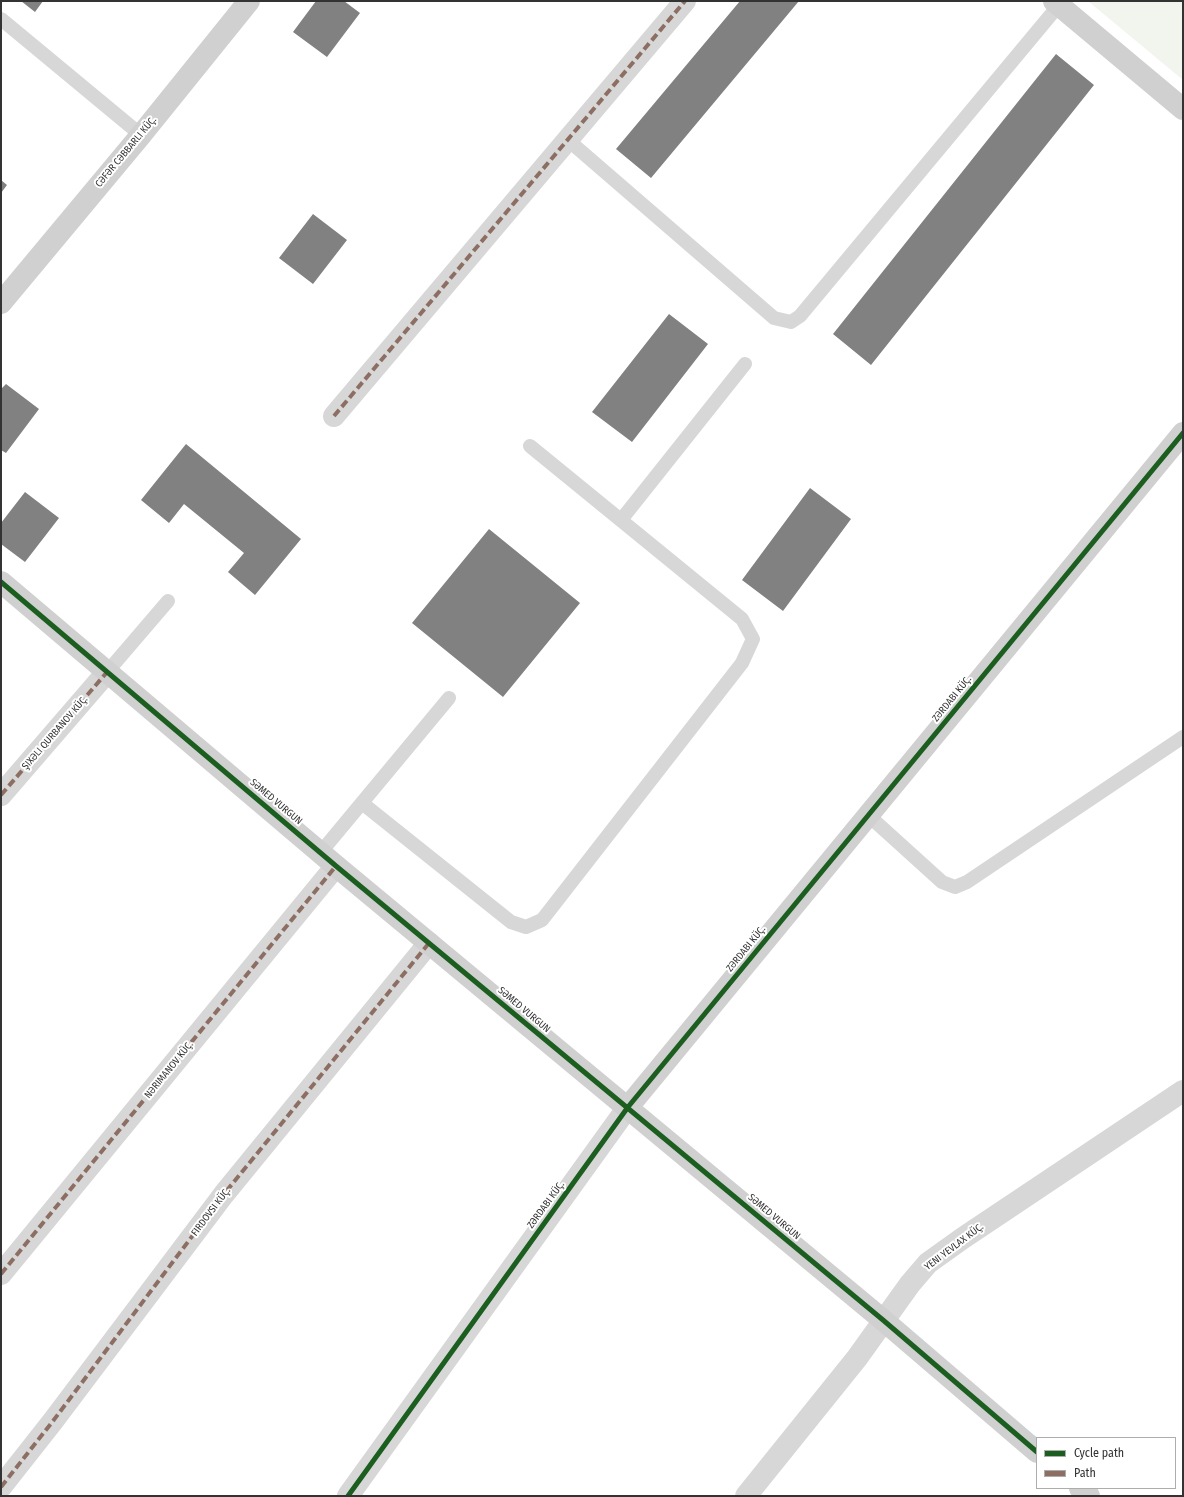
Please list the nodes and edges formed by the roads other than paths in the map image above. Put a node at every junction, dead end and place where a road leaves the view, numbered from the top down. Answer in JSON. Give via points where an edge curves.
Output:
{"nodes":[{"id":1,"x":249,"y":1,"type":"edge"},
{"id":2,"x":685,"y":1,"type":"edge"},
{"id":3,"x":1056,"y":3,"type":"edge"},
{"id":4,"x":1,"y":19,"type":"edge"},
{"id":5,"x":1183,"y":109,"type":"edge"},
{"id":6,"x":141,"y":134,"type":"junction"},
{"id":7,"x":568,"y":140,"type":"junction"},
{"id":8,"x":1,"y":303,"type":"edge"},
{"id":9,"x":745,"y":364,"type":"dead end"},
{"id":10,"x":334,"y":416,"type":"dead end"},
{"id":11,"x":1183,"y":433,"type":"edge"},
{"id":12,"x":530,"y":446,"type":"dead end"},
{"id":13,"x":621,"y":520,"type":"junction"},
{"id":14,"x":1,"y":582,"type":"edge"},
{"id":15,"x":168,"y":601,"type":"dead end"},
{"id":16,"x":108,"y":671,"type":"junction"},
{"id":17,"x":449,"y":698,"type":"dead end"},
{"id":18,"x":1183,"y":737,"type":"edge"},
{"id":19,"x":1,"y":795,"type":"edge"},
{"id":20,"x":362,"y":803,"type":"junction"},
{"id":21,"x":868,"y":815,"type":"junction"},
{"id":22,"x":329,"y":859,"type":"junction"},
{"id":23,"x":429,"y":943,"type":"junction"},
{"id":24,"x":1183,"y":1091,"type":"edge"},
{"id":25,"x":628,"y":1107,"type":"junction"},
{"id":26,"x":1,"y":1274,"type":"edge"},
{"id":27,"x":883,"y":1320,"type":"junction"},
{"id":28,"x":1036,"y":1451,"type":"edge"},
{"id":29,"x":1,"y":1487,"type":"edge"},
{"id":30,"x":1081,"y":1489,"type":"edge"},
{"id":31,"x":348,"y":1496,"type":"edge"},
{"id":32,"x":746,"y":1496,"type":"edge"},
{"id":33,"x":1089,"y":1496,"type":"edge"}],
"edges":[{"from":1,"to":6,"type":"street"},
{"from":2,"to":7,"type":"street"},
{"from":3,"to":5,"type":"street"},
{"from":3,"to":7,"type":"lane","via":[[800,316],[791,322],[774,318]]},
{"from":4,"to":6,"type":"lane"},
{"from":6,"to":8,"type":"street"},
{"from":7,"to":10,"type":"street"},
{"from":9,"to":13,"type":"lane"},
{"from":11,"to":21,"type":"street","name":"ZƏRDABI KÜÇ."},
{"from":12,"to":13,"type":"lane"},
{"from":13,"to":20,"type":"lane","via":[[742,619],[753,639],[742,663],[542,920],[526,926],[511,922]]},
{"from":14,"to":16,"type":"street","name":"SƏMED VURGUN"},
{"from":15,"to":16,"type":"lane"},
{"from":16,"to":19,"type":"street"},
{"from":16,"to":22,"type":"street","name":"SƏMED VURGUN"},
{"from":17,"to":20,"type":"lane"},
{"from":18,"to":21,"type":"lane","via":[[967,882],[955,887],[942,882]]},
{"from":20,"to":22,"type":"lane"},
{"from":21,"to":25,"type":"street","name":"ZƏRDABI KÜÇ."},
{"from":22,"to":23,"type":"street","name":"SƏMED VURGUN"},
{"from":22,"to":26,"type":"street","name":"NƏRIMANOV KÜÇ."},
{"from":23,"to":25,"type":"street","name":"SƏMED VURGUN"},
{"from":23,"to":29,"type":"street","name":"FIRDOVSI KÜÇ.","via":[[224,1194]]},
{"from":24,"to":27,"type":"street","name":"YENI YEVLAX KÜÇ.","via":[[928,1263]]},
{"from":25,"to":27,"type":"street","name":"SƏMED VURGUN"},
{"from":25,"to":31,"type":"street","name":"ZƏRDABI KÜÇ."},
{"from":27,"to":28,"type":"street","name":"SƏMED VURGUN"},
{"from":27,"to":32,"type":"street","name":"YENI YEVLAX KÜÇ.","via":[[857,1358]]},
{"from":30,"to":33,"type":"street"}]}
